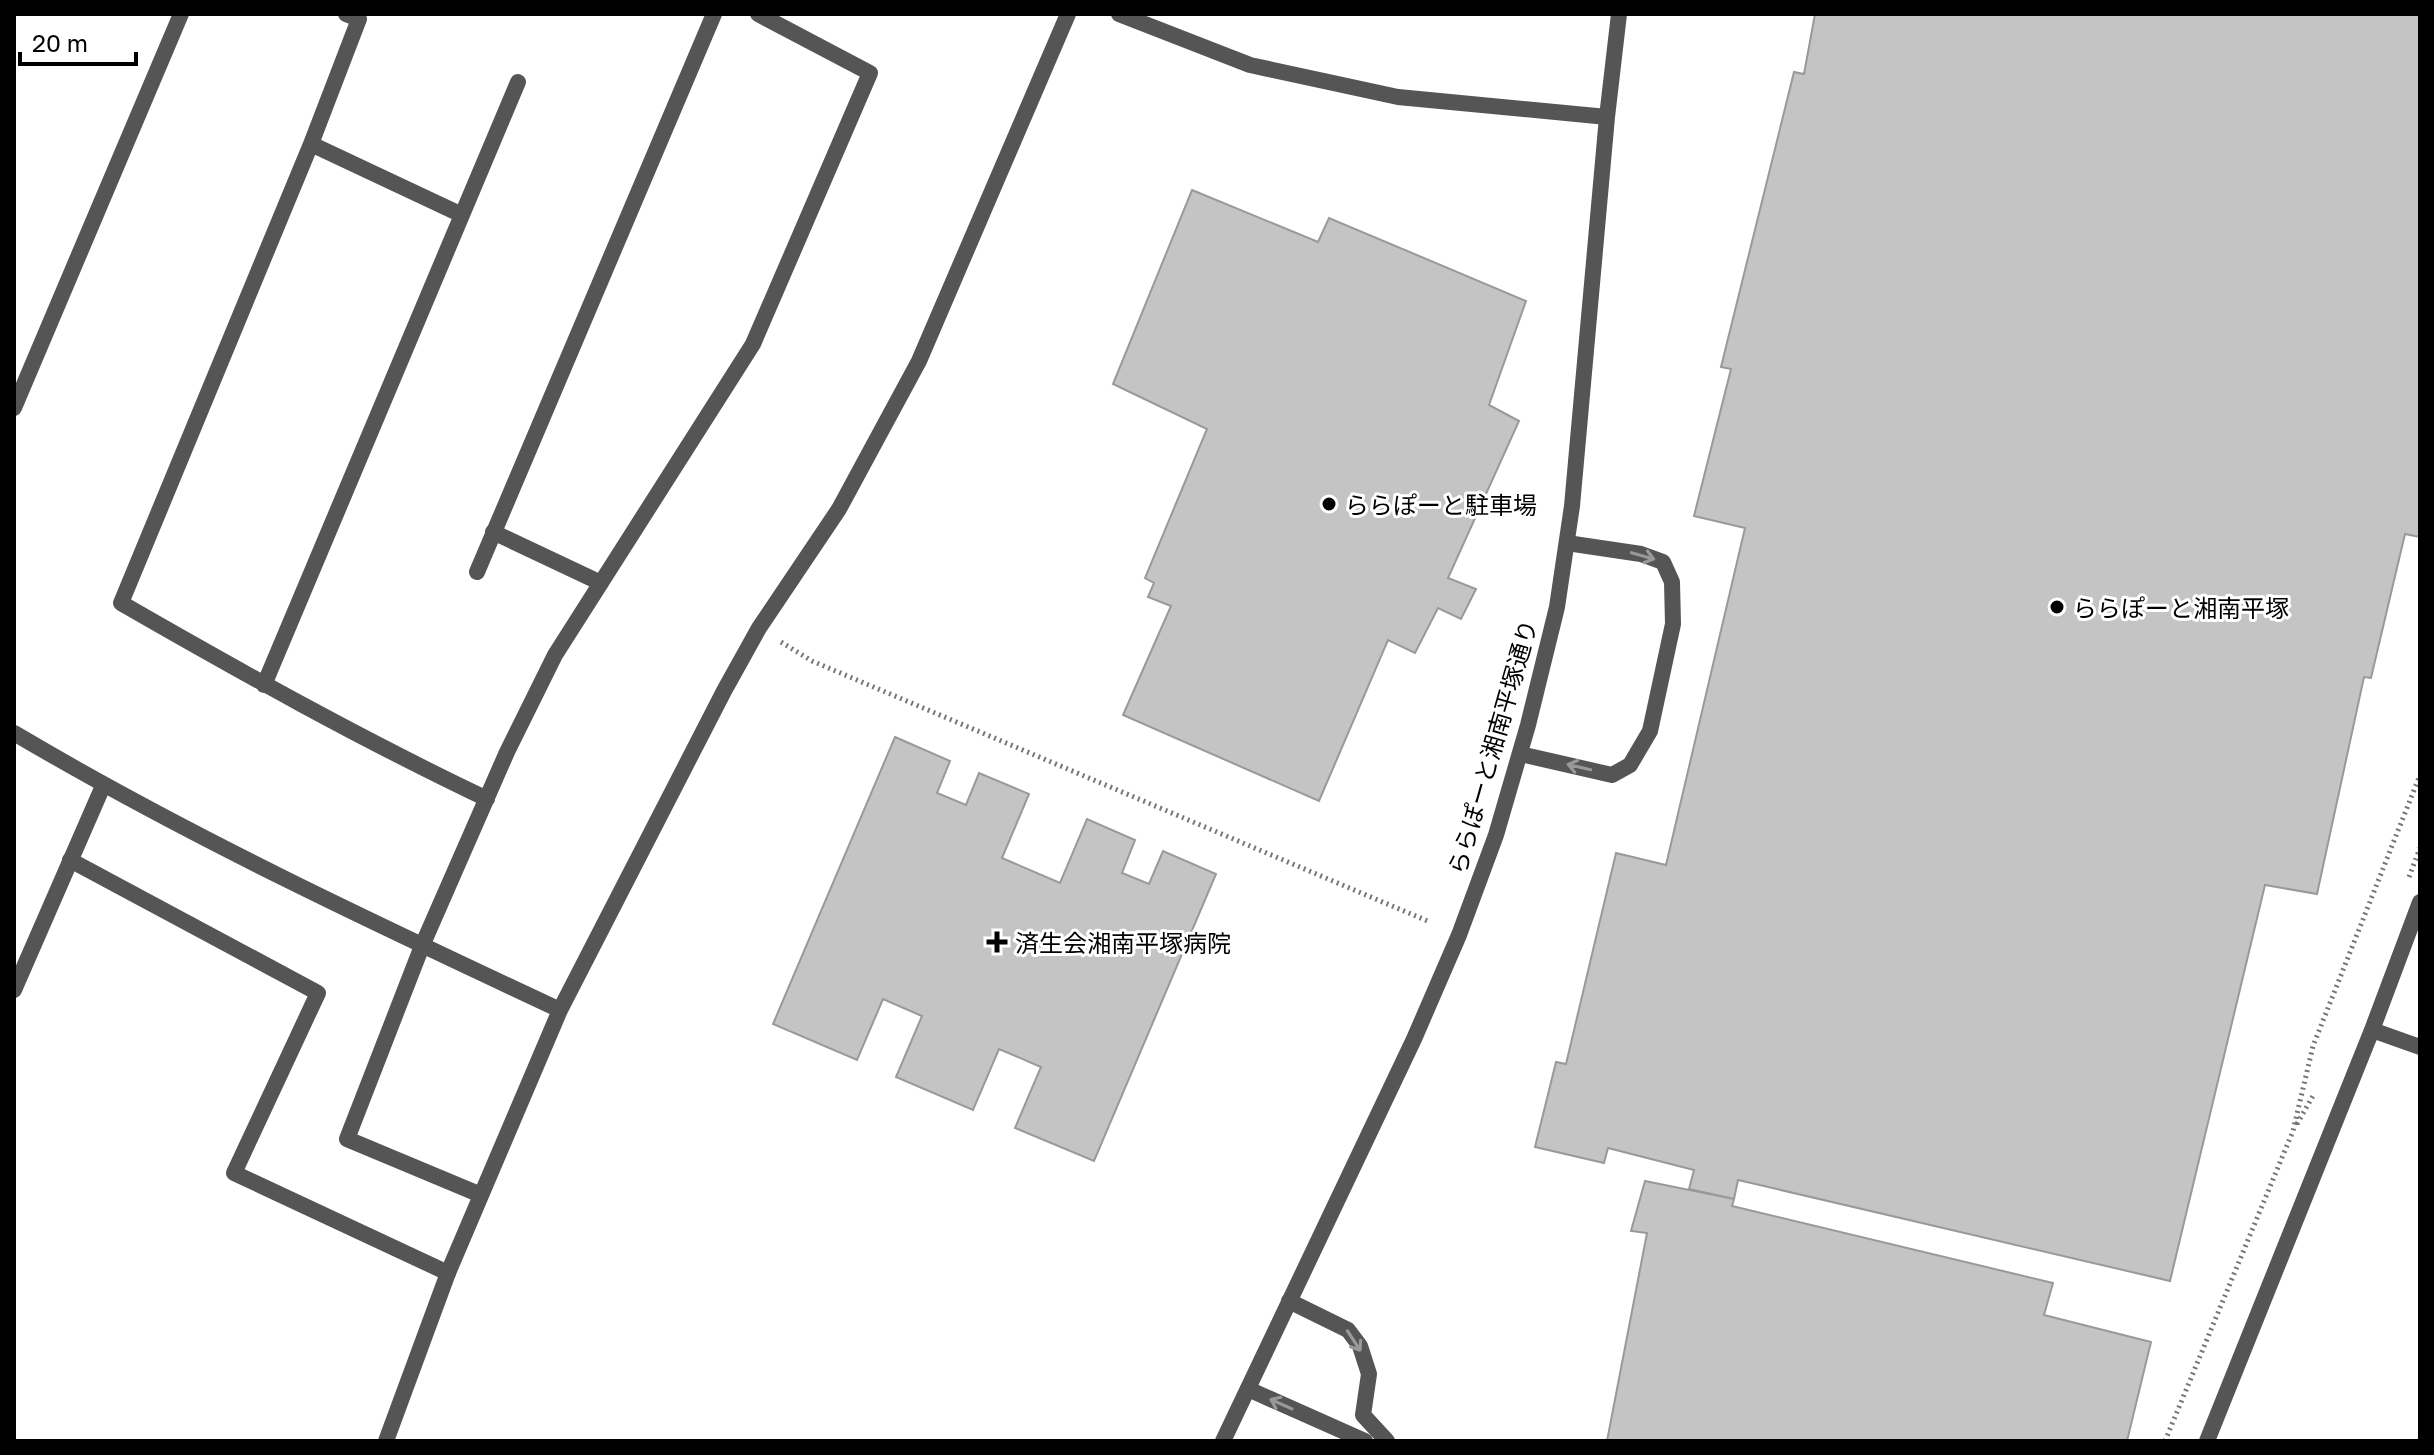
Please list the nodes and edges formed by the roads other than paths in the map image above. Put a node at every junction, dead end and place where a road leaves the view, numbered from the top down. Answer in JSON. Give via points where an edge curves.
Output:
{"nodes":[{"id":1,"x":181,"y":14,"type":"edge"},
{"id":2,"x":346,"y":14,"type":"edge"},
{"id":3,"x":714,"y":14,"type":"edge"},
{"id":4,"x":758,"y":14,"type":"edge"},
{"id":5,"x":1068,"y":14,"type":"edge"},
{"id":6,"x":1119,"y":14,"type":"edge"},
{"id":7,"x":1619,"y":14,"type":"edge"},
{"id":8,"x":518,"y":82,"type":"dead end"},
{"id":9,"x":1607,"y":117,"type":"junction"},
{"id":10,"x":311,"y":144,"type":"junction"},
{"id":11,"x":462,"y":215,"type":"junction"},
{"id":12,"x":14,"y":408,"type":"edge"},
{"id":13,"x":493,"y":532,"type":"junction"},
{"id":14,"x":1567,"y":543,"type":"junction"},
{"id":15,"x":477,"y":572,"type":"dead end"},
{"id":16,"x":601,"y":583,"type":"junction"},
{"id":17,"x":264,"y":685,"type":"junction"},
{"id":18,"x":14,"y":733,"type":"edge"},
{"id":19,"x":1520,"y":754,"type":"junction"},
{"id":20,"x":103,"y":786,"type":"junction"},
{"id":21,"x":487,"y":799,"type":"junction"},
{"id":22,"x":70,"y":860,"type":"junction"},
{"id":23,"x":2420,"y":902,"type":"edge"},
{"id":24,"x":422,"y":946,"type":"junction"},
{"id":25,"x":14,"y":990,"type":"edge"},
{"id":26,"x":560,"y":1010,"type":"junction"},
{"id":27,"x":2372,"y":1030,"type":"junction"},
{"id":28,"x":2420,"y":1047,"type":"edge"},
{"id":29,"x":481,"y":1195,"type":"junction"},
{"id":30,"x":448,"y":1273,"type":"junction"},
{"id":31,"x":1289,"y":1301,"type":"junction"},
{"id":32,"x":1248,"y":1389,"type":"junction"},
{"id":33,"x":386,"y":1441,"type":"edge"},
{"id":34,"x":1223,"y":1441,"type":"edge"},
{"id":35,"x":1365,"y":1441,"type":"edge"},
{"id":36,"x":1387,"y":1441,"type":"edge"},
{"id":37,"x":2207,"y":1441,"type":"edge"}],
"edges":[{"from":1,"to":12,"type":"street"},
{"from":2,"to":10,"type":"street","via":[[359,19]]},
{"from":3,"to":13,"type":"street"},
{"from":4,"to":16,"type":"street","via":[[870,73],[753,344]]},
{"from":5,"to":26,"type":"street","via":[[919,361],[839,509],[759,628],[724,691]]},
{"from":6,"to":9,"type":"street","via":[[1250,65],[1398,97]]},
{"from":7,"to":9,"type":"street","name":"ららぽーと湘南平塚通り"},
{"from":8,"to":11,"type":"street"},
{"from":9,"to":14,"type":"street","name":"ららぽーと湘南平塚通り"},
{"from":10,"to":11,"type":"street"},
{"from":10,"to":17,"type":"street","via":[[121,603]]},
{"from":11,"to":17,"type":"street"},
{"from":13,"to":15,"type":"street"},
{"from":13,"to":16,"type":"street"},
{"from":14,"to":19,"type":"street","name":"ららぽーと湘南平塚通り","via":[[1557,607]]},
{"from":14,"to":19,"type":"street","one_way":true,"via":[[1663,562],[1672,582],[1673,624],[1650,731],[1630,765],[1612,775]]},
{"from":16,"to":21,"type":"street","via":[[555,655]]},
{"from":17,"to":21,"type":"street"},
{"from":18,"to":20,"type":"street"},
{"from":19,"to":31,"type":"street","name":"ららぽーと湘南平塚通り","via":[[1459,935]]},
{"from":20,"to":22,"type":"street"},
{"from":20,"to":24,"type":"street"},
{"from":21,"to":24,"type":"street"},
{"from":22,"to":25,"type":"street"},
{"from":22,"to":30,"type":"street","via":[[318,993],[234,1173]]},
{"from":23,"to":27,"type":"street"},
{"from":24,"to":26,"type":"street"},
{"from":24,"to":29,"type":"street","via":[[347,1139]]},
{"from":26,"to":29,"type":"street"},
{"from":27,"to":28,"type":"street"},
{"from":27,"to":37,"type":"street"},
{"from":29,"to":30,"type":"street"},
{"from":30,"to":33,"type":"street"},
{"from":31,"to":32,"type":"street","name":"ららぽーと湘南平塚通り"},
{"from":31,"to":36,"type":"street","one_way":true,"via":[[1348,1330],[1360,1346],[1369,1374],[1363,1415]]},
{"from":32,"to":34,"type":"street","name":"ららぽーと湘南平塚通り"},
{"from":35,"to":32,"type":"street","one_way":true}]}
